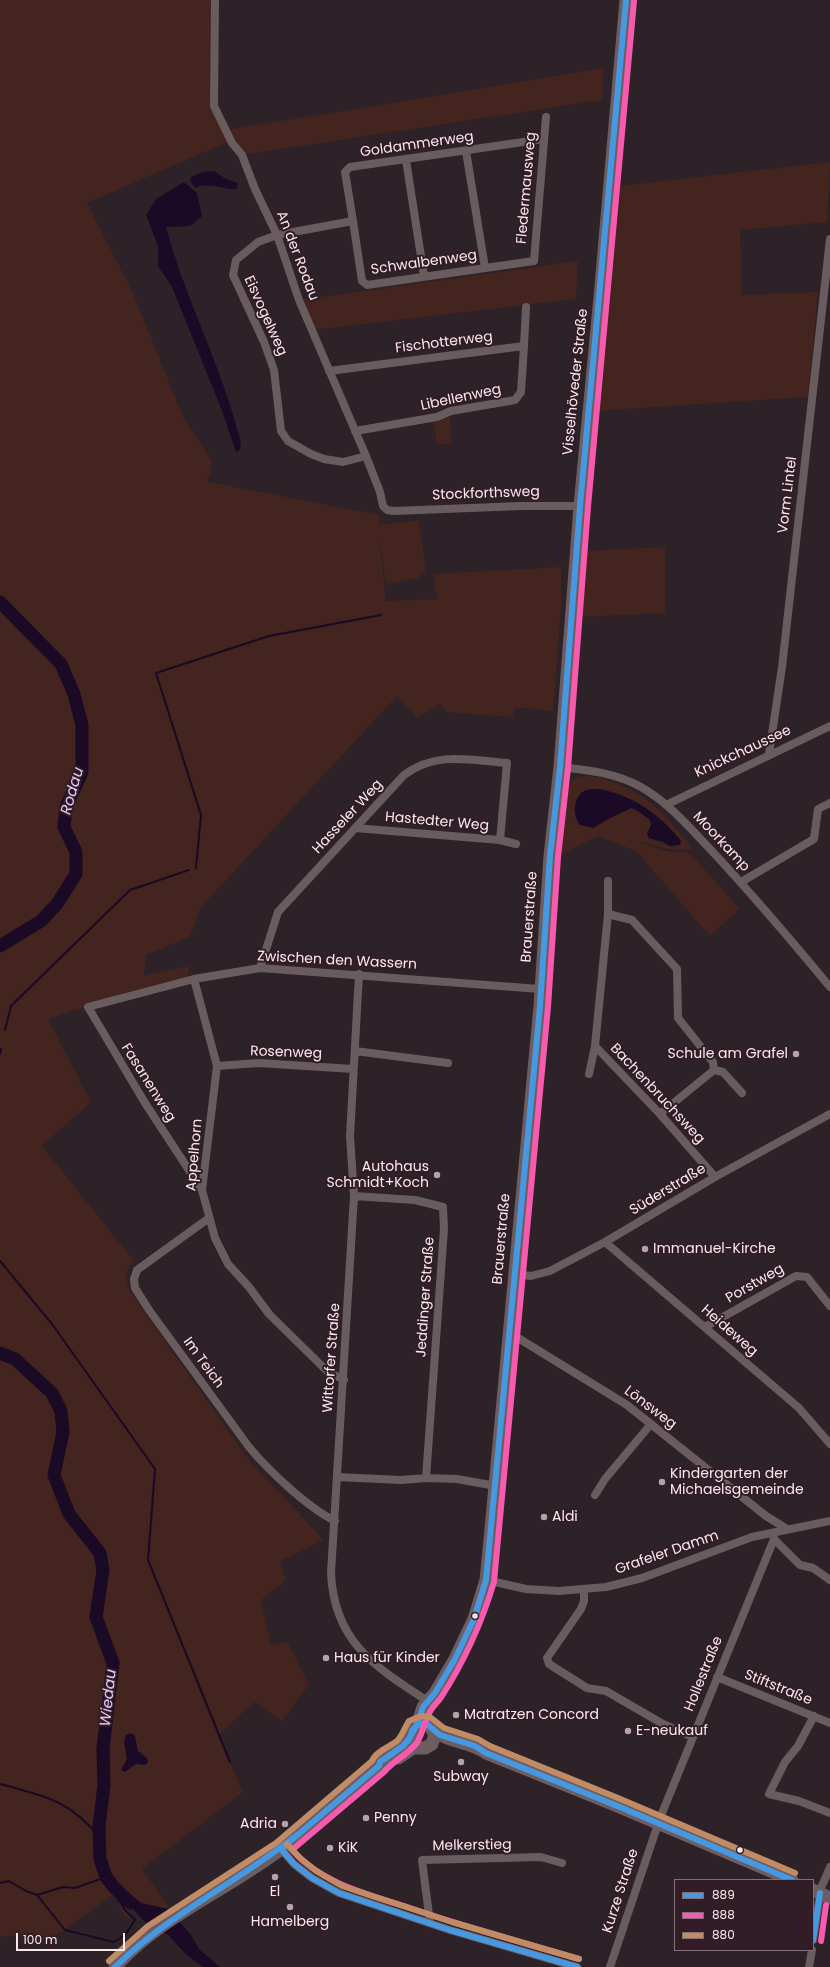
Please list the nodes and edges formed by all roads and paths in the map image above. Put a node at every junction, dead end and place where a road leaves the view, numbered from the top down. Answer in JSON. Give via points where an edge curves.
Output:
{"nodes":[{"id":1,"x":215,"y":0,"type":"edge"},
{"id":2,"x":626,"y":0,"type":"edge"},
{"id":3,"x":546,"y":117,"type":"dead end"},
{"id":4,"x":544,"y":139,"type":"junction"},
{"id":5,"x":466,"y":151,"type":"junction"},
{"id":6,"x":406,"y":160,"type":"junction"},
{"id":7,"x":354,"y":221,"type":"junction"},
{"id":8,"x":276,"y":235,"type":"junction"},
{"id":9,"x":830,"y":239,"type":"edge"},
{"id":10,"x":534,"y":261,"type":"joint"},
{"id":11,"x":485,"y":268,"type":"junction"},
{"id":12,"x":424,"y":276,"type":"junction"},
{"id":13,"x":526,"y":307,"type":"dead end"},
{"id":14,"x":524,"y":346,"type":"junction"},
{"id":15,"x":329,"y":371,"type":"junction"},
{"id":16,"x":355,"y":431,"type":"junction"},
{"id":17,"x":366,"y":456,"type":"junction"},
{"id":18,"x":580,"y":506,"type":"junction"},
{"id":19,"x":394,"y":510,"type":"joint"},
{"id":20,"x":830,"y":726,"type":"edge"},
{"id":21,"x":769,"y":754,"type":"junction"},
{"id":22,"x":560,"y":767,"type":"junction"},
{"id":23,"x":830,"y":803,"type":"edge"},
{"id":24,"x":668,"y":804,"type":"junction"},
{"id":25,"x":355,"y":828,"type":"junction"},
{"id":26,"x":500,"y":840,"type":"junction"},
{"id":27,"x":516,"y":844,"type":"dead end"},
{"id":28,"x":608,"y":881,"type":"dead end"},
{"id":29,"x":741,"y":882,"type":"junction"},
{"id":30,"x":608,"y":914,"type":"junction"},
{"id":31,"x":260,"y":968,"type":"junction"},
{"id":32,"x":359,"y":974,"type":"junction"},
{"id":33,"x":194,"y":979,"type":"junction"},
{"id":34,"x":830,"y":987,"type":"edge"},
{"id":35,"x":540,"y":989,"type":"junction"},
{"id":36,"x":88,"y":1007,"type":"joint"},
{"id":37,"x":595,"y":1046,"type":"junction"},
{"id":38,"x":354,"y":1051,"type":"junction"},
{"id":39,"x":448,"y":1063,"type":"dead end"},
{"id":40,"x":217,"y":1066,"type":"junction"},
{"id":41,"x":353,"y":1069,"type":"junction"},
{"id":42,"x":714,"y":1070,"type":"junction"},
{"id":43,"x":589,"y":1074,"type":"dead end"},
{"id":44,"x":742,"y":1093,"type":"dead end"},
{"id":45,"x":660,"y":1114,"type":"junction"},
{"id":46,"x":829,"y":1116,"type":"edge"},
{"id":47,"x":715,"y":1178,"type":"junction"},
{"id":48,"x":202,"y":1190,"type":"junction"},
{"id":49,"x":354,"y":1196,"type":"junction"},
{"id":50,"x":209,"y":1218,"type":"junction"},
{"id":51,"x":605,"y":1242,"type":"junction"},
{"id":52,"x":515,"y":1274,"type":"junction"},
{"id":53,"x":830,"y":1306,"type":"edge"},
{"id":54,"x":705,"y":1327,"type":"junction"},
{"id":55,"x":510,"y":1333,"type":"junction"},
{"id":56,"x":344,"y":1380,"type":"junction"},
{"id":57,"x":651,"y":1424,"type":"junction"},
{"id":58,"x":830,"y":1444,"type":"edge"},
{"id":59,"x":336,"y":1476,"type":"junction"},
{"id":60,"x":426,"y":1478,"type":"junction"},
{"id":61,"x":496,"y":1486,"type":"junction"},
{"id":62,"x":595,"y":1495,"type":"dead end"},
{"id":63,"x":766,"y":1516,"type":"junction"},
{"id":64,"x":335,"y":1521,"type":"junction"},
{"id":65,"x":830,"y":1521,"type":"edge"},
{"id":66,"x":787,"y":1529,"type":"junction"},
{"id":67,"x":764,"y":1535,"type":"junction"},
{"id":68,"x":773,"y":1536,"type":"junction"},
{"id":69,"x":486,"y":1580,"type":"junction"},
{"id":70,"x":830,"y":1580,"type":"edge"},
{"id":71,"x":584,"y":1589,"type":"junction"},
{"id":72,"x":717,"y":1677,"type":"junction"},
{"id":73,"x":429,"y":1702,"type":"junction"},
{"id":74,"x":814,"y":1716,"type":"junction"},
{"id":75,"x":830,"y":1723,"type":"edge"},
{"id":76,"x":432,"y":1728,"type":"junction"},
{"id":77,"x":414,"y":1731,"type":"junction"},
{"id":78,"x":693,"y":1737,"type":"junction"},
{"id":79,"x":426,"y":1746,"type":"junction"},
{"id":80,"x":486,"y":1753,"type":"junction"},
{"id":81,"x":379,"y":1766,"type":"junction"},
{"id":82,"x":830,"y":1813,"type":"edge"},
{"id":83,"x":658,"y":1824,"type":"junction"},
{"id":84,"x":281,"y":1849,"type":"junction"},
{"id":85,"x":562,"y":1863,"type":"dead end"},
{"id":86,"x":830,"y":1867,"type":"edge"},
{"id":87,"x":790,"y":1879,"type":"edge"},
{"id":88,"x":821,"y":1894,"type":"edge"},
{"id":89,"x":430,"y":1923,"type":"junction"},
{"id":90,"x":814,"y":1934,"type":"edge"},
{"id":91,"x":812,"y":1951,"type":"edge"},
{"id":92,"x":115,"y":1967,"type":"edge"},
{"id":93,"x":577,"y":1967,"type":"edge"},
{"id":94,"x":610,"y":1967,"type":"edge"},
{"id":95,"x":809,"y":1967,"type":"edge"}],
"edges":[{"from":1,"to":8,"type":"street","name":"An der Rodau","via":[[214,106],[232,143],[242,155]]},
{"from":2,"to":18,"type":"main road","name":"Visselhöveder Straße"},
{"from":3,"to":4,"type":"street","name":"Fledermausweg"},
{"from":4,"to":5,"type":"street","name":"Goldammerweg"},
{"from":4,"to":10,"type":"street","name":"Fledermausweg"},
{"from":5,"to":6,"type":"street","name":"Goldammerweg"},
{"from":5,"to":11,"type":"street"},
{"from":6,"to":7,"type":"street","name":"Goldammerweg","via":[[350,167],[345,172]]},
{"from":6,"to":12,"type":"street"},
{"from":7,"to":8,"type":"street"},
{"from":7,"to":12,"type":"street","name":"Schwalbenweg","via":[[362,281],[367,285]]},
{"from":8,"to":15,"type":"street","name":"An der Rodau","via":[[299,300]]},
{"from":8,"to":17,"type":"street","name":"Eisvogelweg","via":[[258,242],[245,251],[236,260],[233,275],[274,370],[281,431],[288,441],[324,458],[343,462]]},
{"from":9,"to":21,"type":"street","name":"Vorm Lintel","via":[[782,667]]},
{"from":10,"to":11,"type":"street","name":"Schwalbenweg"},
{"from":11,"to":12,"type":"street","name":"Schwalbenweg"},
{"from":13,"to":14,"type":"street"},
{"from":14,"to":15,"type":"street","name":"Fischotterweg"},
{"from":14,"to":16,"type":"street","name":"Libellenweg","via":[[521,392],[516,400]]},
{"from":15,"to":16,"type":"street","name":"An der Rodau"},
{"from":16,"to":17,"type":"street","name":"An der Rodau"},
{"from":17,"to":19,"type":"street","name":"An der Rodau","via":[[383,507]]},
{"from":18,"to":19,"type":"street","name":"Stockforthsweg"},
{"from":18,"to":22,"type":"main road","name":"Visselhöveder Straße"},
{"from":20,"to":21,"type":"street","name":"Knickchaussee"},
{"from":21,"to":24,"type":"street","name":"Knickchaussee"},
{"from":22,"to":24,"type":"street","name":"Moorkamp","via":[[616,776],[642,787]]},
{"from":22,"to":35,"type":"main road","name":"Brauerstraße"},
{"from":23,"to":29,"type":"street","via":[[818,809],[814,839]]},
{"from":24,"to":29,"type":"street","name":"Moorkamp"},
{"from":25,"to":26,"type":"street","name":"Hastedter Weg"},
{"from":25,"to":26,"type":"street","name":"Hasseler Weg","via":[[415,767],[442,758],[507,762]]},
{"from":25,"to":31,"type":"street","name":"Hasseler Weg","via":[[278,912]]},
{"from":26,"to":27,"type":"street","name":"Hastedter Weg"},
{"from":28,"to":30,"type":"street","name":"Bachenbruchsweg"},
{"from":29,"to":34,"type":"street","name":"Moorkamp"},
{"from":30,"to":37,"type":"street","name":"Bachenbruchsweg"},
{"from":30,"to":42,"type":"street","via":[[632,920],[677,969],[678,1018],[713,1062]]},
{"from":31,"to":32,"type":"street","name":"Zwischen den Wassern"},
{"from":31,"to":33,"type":"street","name":"Zwischen den Wassern"},
{"from":32,"to":35,"type":"street","name":"Zwischen den Wassern"},
{"from":32,"to":38,"type":"street","name":"Wittorfer Straße"},
{"from":33,"to":36,"type":"street","name":"Zwischen den Wassern"},
{"from":33,"to":40,"type":"street","name":"Appelhorn"},
{"from":35,"to":52,"type":"main road","name":"Brauerstraße"},
{"from":36,"to":48,"type":"street","name":"Fasanenweg","via":[[145,1103]]},
{"from":37,"to":43,"type":"street","name":"Bachenbruchsweg"},
{"from":37,"to":45,"type":"street","name":"Bachenbruchsweg"},
{"from":38,"to":39,"type":"street"},
{"from":38,"to":41,"type":"street","name":"Wittorfer Straße"},
{"from":40,"to":41,"type":"street","name":"Rosenweg","via":[[259,1063]]},
{"from":40,"to":48,"type":"street","name":"Appelhorn"},
{"from":41,"to":49,"type":"street","name":"Wittorfer Straße","via":[[350,1136]]},
{"from":42,"to":44,"type":"street","via":[[723,1072]]},
{"from":42,"to":45,"type":"street"},
{"from":45,"to":47,"type":"street","name":"Bachenbruchsweg"},
{"from":46,"to":47,"type":"street","name":"Süderstraße"},
{"from":47,"to":51,"type":"street","name":"Süderstraße"},
{"from":48,"to":50,"type":"street","name":"Appelhorn"},
{"from":49,"to":56,"type":"street","name":"Wittorfer Straße"},
{"from":49,"to":60,"type":"street","name":"Jeddinger Straße","via":[[415,1200],[443,1207],[444,1229]]},
{"from":50,"to":56,"type":"street","name":"Appelhorn","via":[[215,1238],[228,1264],[269,1314],[327,1372]]},
{"from":50,"to":64,"type":"street","name":"Im Teich","via":[[141,1266],[134,1279],[135,1288],[260,1460],[319,1513]]},
{"from":51,"to":52,"type":"street","name":"Süderstraße","via":[[550,1271],[531,1276]]},
{"from":51,"to":54,"type":"street","name":"Heideweg"},
{"from":52,"to":55,"type":"main road","name":"Brauerstraße"},
{"from":53,"to":54,"type":"street","name":"Porstweg","via":[[807,1277],[796,1276]]},
{"from":54,"to":58,"type":"street","name":"Heideweg","via":[[800,1408]]},
{"from":55,"to":57,"type":"street","name":"Lönsweg","via":[[627,1405]]},
{"from":55,"to":61,"type":"main road","name":"Brauerstraße"},
{"from":56,"to":59,"type":"street","name":"Wittorfer Straße"},
{"from":57,"to":62,"type":"street","via":[[605,1479]]},
{"from":57,"to":63,"type":"street","name":"Lönsweg"},
{"from":59,"to":60,"type":"street","via":[[401,1480]]},
{"from":59,"to":64,"type":"street","name":"Wittorfer Straße"},
{"from":60,"to":61,"type":"street","via":[[457,1479]]},
{"from":61,"to":69,"type":"main road","name":"Brauerstraße"},
{"from":63,"to":66,"type":"street","name":"Lönsweg"},
{"from":63,"to":67,"type":"street","via":[[771,1526]]},
{"from":64,"to":73,"type":"street","name":"Wittorfer Straße","via":[[332,1589],[343,1626],[368,1658]]},
{"from":65,"to":66,"type":"street","name":"Grafeler Damm"},
{"from":66,"to":68,"type":"street","name":"Grafeler Damm"},
{"from":67,"to":68,"type":"street","name":"Grafeler Damm"},
{"from":67,"to":71,"type":"street","name":"Grafeler Damm","via":[[752,1537],[642,1578],[612,1586]]},
{"from":68,"to":70,"type":"street","via":[[800,1565],[813,1568]]},
{"from":68,"to":72,"type":"street","name":"Hollestraße"},
{"from":69,"to":71,"type":"street","name":"Grafeler Damm","via":[[526,1589]]},
{"from":69,"to":73,"type":"main road","name":"Brauerstraße","via":[[474,1619]]},
{"from":71,"to":78,"type":"street","via":[[581,1609],[547,1658],[549,1664],[587,1688],[606,1691],[663,1724]]},
{"from":72,"to":74,"type":"street","name":"Stiftstraße"},
{"from":72,"to":78,"type":"street","name":"Hollestraße"},
{"from":73,"to":76,"type":"main road","name":"Brauerstraße","via":[[431,1707],[428,1719]]},
{"from":73,"to":77,"type":"main road","name":"Brauerstraße","via":[[423,1707]]},
{"from":74,"to":75,"type":"street","name":"Stiftstraße"},
{"from":74,"to":82,"type":"street","via":[[768,1794],[799,1801]]},
{"from":76,"to":77,"type":"main road","via":[[423,1724]]},
{"from":76,"to":79,"type":"main road","via":[[435,1738]]},
{"from":76,"to":80,"type":"main road","via":[[443,1737],[475,1746]]},
{"from":77,"to":79,"type":"main road","via":[[413,1743]]},
{"from":77,"to":81,"type":"main road","via":[[403,1746],[380,1762]]},
{"from":78,"to":83,"type":"street","name":"Hollestraße"},
{"from":79,"to":80,"type":"main road","via":[[442,1744],[480,1754]]},
{"from":79,"to":81,"type":"main road","via":[[413,1748]]},
{"from":80,"to":83,"type":"main road"},
{"from":81,"to":84,"type":"main road"},
{"from":83,"to":87,"type":"main road"},
{"from":83,"to":94,"type":"street","name":"Kurze Straße"},
{"from":84,"to":89,"type":"street","via":[[294,1864],[312,1878],[339,1893]]},
{"from":84,"to":92,"type":"main road","via":[[152,1932]]},
{"from":85,"to":89,"type":"street","name":"Melkerstieg","via":[[541,1857],[422,1860]]},
{"from":86,"to":88,"type":"street"},
{"from":88,"to":90,"type":"street"},
{"from":89,"to":93,"type":"street"},
{"from":91,"to":95,"type":"street"}]}
